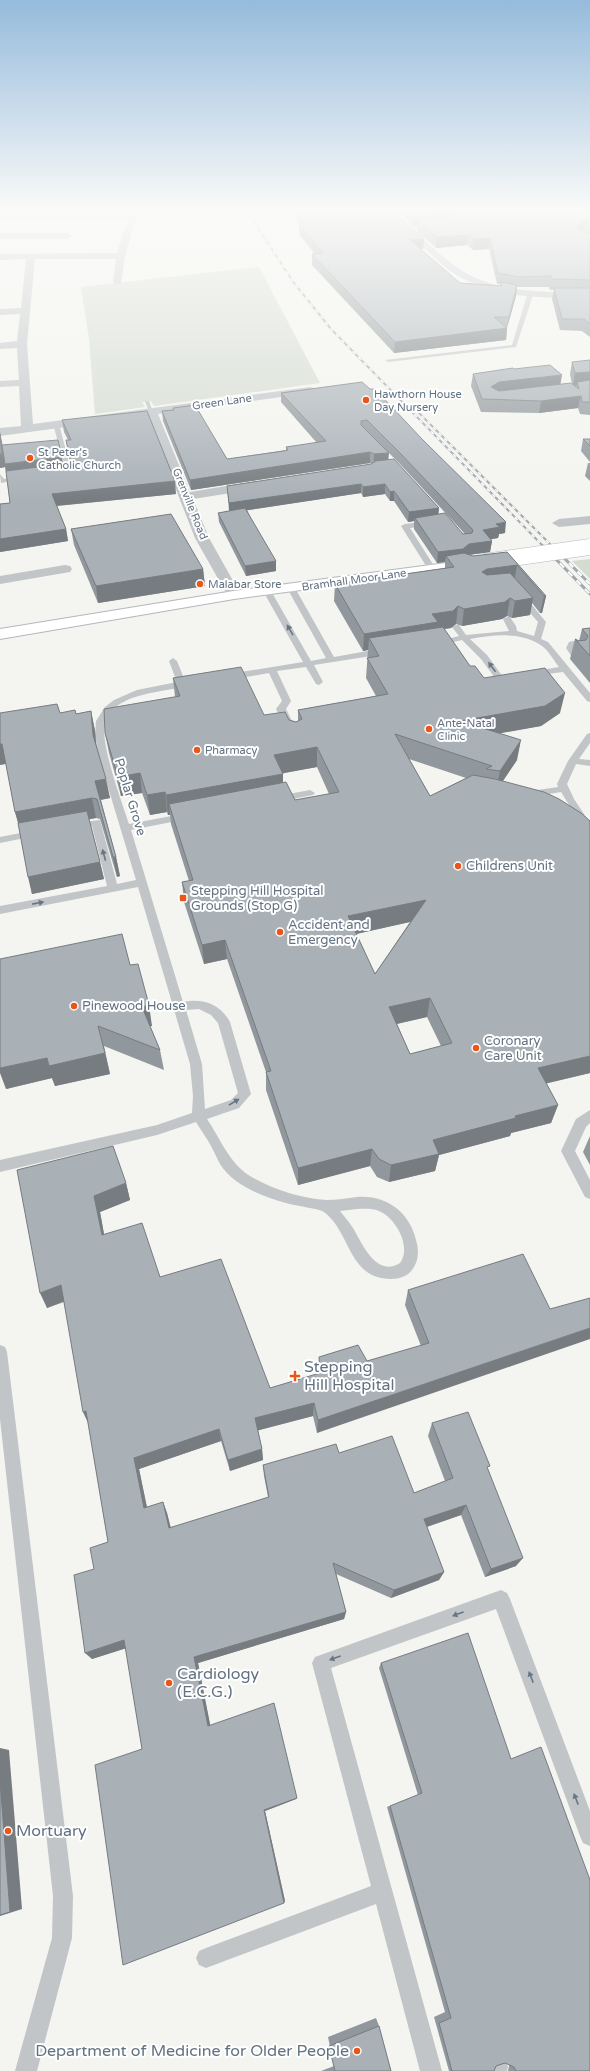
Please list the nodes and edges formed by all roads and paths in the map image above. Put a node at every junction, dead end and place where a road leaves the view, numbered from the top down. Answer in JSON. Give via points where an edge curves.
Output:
{"nodes":[{"id":1,"x":25,"y":308,"type":"edge"},
{"id":2,"x":526,"y":308,"type":"edge"},
{"id":3,"x":25,"y":311,"type":"junction"},
{"id":4,"x":0,"y":312,"type":"edge"},
{"id":5,"x":22,"y":344,"type":"junction"},
{"id":6,"x":0,"y":346,"type":"edge"},
{"id":7,"x":388,"y":360,"type":"dead end"},
{"id":8,"x":23,"y":383,"type":"junction"},
{"id":9,"x":0,"y":384,"type":"edge"},
{"id":10,"x":325,"y":388,"type":"edge"},
{"id":11,"x":149,"y":406,"type":"junction"},
{"id":12,"x":56,"y":424,"type":"junction"},
{"id":13,"x":27,"y":428,"type":"junction"},
{"id":14,"x":0,"y":432,"type":"edge"},
{"id":15,"x":54,"y":474,"type":"edge"},
{"id":16,"x":31,"y":477,"type":"edge"},
{"id":17,"x":0,"y":478,"type":"edge"},
{"id":18,"x":271,"y":483,"type":"edge"},
{"id":19,"x":186,"y":496,"type":"junction"},
{"id":20,"x":590,"y":520,"type":"edge"},
{"id":21,"x":439,"y":521,"type":"edge"},
{"id":22,"x":559,"y":523,"type":"dead end"},
{"id":23,"x":590,"y":547,"type":"edge"},
{"id":24,"x":65,"y":569,"type":"dead end"},
{"id":25,"x":432,"y":569,"type":"junction"},
{"id":26,"x":0,"y":580,"type":"edge"},
{"id":27,"x":291,"y":588,"type":"junction"},
{"id":28,"x":267,"y":591,"type":"junction"},
{"id":29,"x":515,"y":591,"type":"edge"},
{"id":30,"x":234,"y":595,"type":"junction"},
{"id":31,"x":506,"y":619,"type":"edge"},
{"id":32,"x":456,"y":627,"type":"edge"},
{"id":33,"x":512,"y":632,"type":"junction"},
{"id":34,"x":0,"y":634,"type":"edge"},
{"id":35,"x":464,"y":638,"type":"junction"},
{"id":36,"x":536,"y":639,"type":"junction"},
{"id":37,"x":590,"y":643,"type":"edge"},
{"id":38,"x":425,"y":644,"type":"edge"},
{"id":39,"x":394,"y":650,"type":"edge"},
{"id":40,"x":577,"y":658,"type":"dead end"},
{"id":41,"x":331,"y":660,"type":"junction"},
{"id":42,"x":173,"y":661,"type":"dead end"},
{"id":43,"x":309,"y":663,"type":"junction"},
{"id":44,"x":565,"y":669,"type":"junction"},
{"id":45,"x":272,"y":670,"type":"junction"},
{"id":46,"x":218,"y":678,"type":"edge"},
{"id":47,"x":196,"y":682,"type":"edge"},
{"id":48,"x":319,"y":682,"type":"dead end"},
{"id":49,"x":182,"y":684,"type":"junction"},
{"id":50,"x":590,"y":699,"type":"edge"},
{"id":51,"x":590,"y":736,"type":"edge"},
{"id":52,"x":295,"y":738,"type":"edge"},
{"id":53,"x":573,"y":762,"type":"junction"},
{"id":54,"x":590,"y":763,"type":"edge"},
{"id":55,"x":563,"y":789,"type":"junction"},
{"id":56,"x":310,"y":793,"type":"dead end"},
{"id":57,"x":523,"y":794,"type":"edge"},
{"id":58,"x":264,"y":802,"type":"edge"},
{"id":59,"x":195,"y":815,"type":"edge"},
{"id":60,"x":64,"y":828,"type":"edge"},
{"id":61,"x":125,"y":828,"type":"junction"},
{"id":62,"x":590,"y":830,"type":"edge"},
{"id":63,"x":49,"y":831,"type":"edge"},
{"id":64,"x":0,"y":840,"type":"edge"},
{"id":65,"x":140,"y":883,"type":"junction"},
{"id":66,"x":113,"y":888,"type":"junction"},
{"id":67,"x":0,"y":910,"type":"edge"},
{"id":68,"x":179,"y":1007,"type":"junction"},
{"id":69,"x":198,"y":1115,"type":"junction"},
{"id":70,"x":590,"y":1115,"type":"edge"},
{"id":71,"x":0,"y":1166,"type":"edge"},
{"id":72,"x":590,"y":1193,"type":"edge"},
{"id":73,"x":327,"y":1206,"type":"junction"},
{"id":74,"x":0,"y":1352,"type":"edge"},
{"id":75,"x":590,"y":1836,"type":"edge"},
{"id":76,"x":381,"y":1892,"type":"junction"},
{"id":77,"x":206,"y":1958,"type":"edge"},
{"id":78,"x":26,"y":2071,"type":"edge"},
{"id":79,"x":431,"y":2071,"type":"edge"}],
"edges":[{"from":1,"to":3,"type":"street"},
{"from":2,"to":7,"type":"lane","via":[[514,346]]},
{"from":3,"to":4,"type":"street"},
{"from":3,"to":5,"type":"street"},
{"from":5,"to":6,"type":"street"},
{"from":5,"to":8,"type":"street"},
{"from":8,"to":9,"type":"street"},
{"from":8,"to":13,"type":"street"},
{"from":10,"to":11,"type":"street","name":"Green Lane"},
{"from":11,"to":12,"type":"street","name":"Green Lane"},
{"from":11,"to":19,"type":"street","name":"Grenville Road"},
{"from":12,"to":13,"type":"street","name":"Green Lane"},
{"from":12,"to":15,"type":"lane","via":[[70,473]]},
{"from":13,"to":14,"type":"street","name":"Green Lane"},
{"from":16,"to":17,"type":"lane"},
{"from":18,"to":19,"type":"street"},
{"from":19,"to":30,"type":"street","name":"Grenville Road","via":[[202,538]]},
{"from":20,"to":22,"type":"street"},
{"from":21,"to":25,"type":"lane","via":[[405,526]]},
{"from":23,"to":25,"type":"street","name":"Bramhall Moor Lane","bridge":true},
{"from":24,"to":26,"type":"street"},
{"from":25,"to":27,"type":"street","name":"Bramhall Moor Lane"},
{"from":27,"to":28,"type":"street","name":"Bramhall Moor Lane"},
{"from":27,"to":41,"type":"lane"},
{"from":28,"to":30,"type":"street","name":"Bramhall Moor Lane"},
{"from":43,"to":28,"type":"lane","one_way":true},
{"from":29,"to":36,"type":"lane","via":[[542,622]]},
{"from":30,"to":34,"type":"street","name":"Bramhall Moor Lane"},
{"from":31,"to":33,"type":"lane","via":[[512,626]]},
{"from":32,"to":35,"type":"lane"},
{"from":33,"to":35,"type":"lane"},
{"from":33,"to":36,"type":"lane"},
{"from":35,"to":38,"type":"lane"},
{"from":44,"to":35,"type":"lane","one_way":true,"via":[[501,680],[484,657]]},
{"from":36,"to":44,"type":"lane","via":[[545,644]]},
{"from":37,"to":40,"type":"lane","via":[[572,644],[570,648]]},
{"from":39,"to":41,"type":"lane"},
{"from":41,"to":43,"type":"lane"},
{"from":42,"to":49,"type":"lane"},
{"from":43,"to":45,"type":"lane"},
{"from":43,"to":48,"type":"lane"},
{"from":44,"to":50,"type":"lane"},
{"from":45,"to":46,"type":"lane"},
{"from":45,"to":52,"type":"lane","via":[[287,701],[281,709]]},
{"from":47,"to":49,"type":"lane","name":"Poplar Grove"},
{"from":49,"to":61,"type":"lane","name":"Poplar Grove","via":[[117,702],[107,710],[101,721],[103,754]]},
{"from":51,"to":53,"type":"lane"},
{"from":53,"to":54,"type":"lane"},
{"from":53,"to":55,"type":"lane","via":[[562,784]]},
{"from":55,"to":57,"type":"lane"},
{"from":55,"to":62,"type":"lane"},
{"from":56,"to":58,"type":"lane"},
{"from":59,"to":61,"type":"lane"},
{"from":66,"to":60,"type":"lane","one_way":true,"via":[[96,822]]},
{"from":61,"to":65,"type":"lane","name":"Poplar Grove"},
{"from":63,"to":64,"type":"lane"},
{"from":65,"to":66,"type":"lane"},
{"from":65,"to":68,"type":"lane","name":"Poplar Grove"},
{"from":67,"to":66,"type":"lane","one_way":true},
{"from":68,"to":69,"type":"lane","name":"Poplar Grove","via":[[196,1064]]},
{"from":69,"to":68,"type":"lane","one_way":true,"via":[[235,1104],[245,1094],[224,1022],[219,1014],[205,1005],[191,1004]]},
{"from":69,"to":71,"type":"lane","via":[[157,1130]]},
{"from":69,"to":73,"type":"lane","via":[[235,1173],[270,1192],[296,1201]]},
{"from":70,"to":72,"type":"lane","via":[[581,1123],[568,1151]]},
{"from":73,"to":73,"type":"lane","via":[[372,1203],[389,1210],[399,1220],[411,1244],[411,1256],[407,1266],[398,1272],[388,1274],[377,1271],[366,1263],[345,1228]]},
{"from":74,"to":78,"type":"lane","via":[[63,1896],[62,1938]]},
{"from":75,"to":76,"type":"lane","one_way":true,"via":[[501,1599],[321,1663]]},
{"from":76,"to":77,"type":"lane"},
{"from":76,"to":79,"type":"lane"}]}
